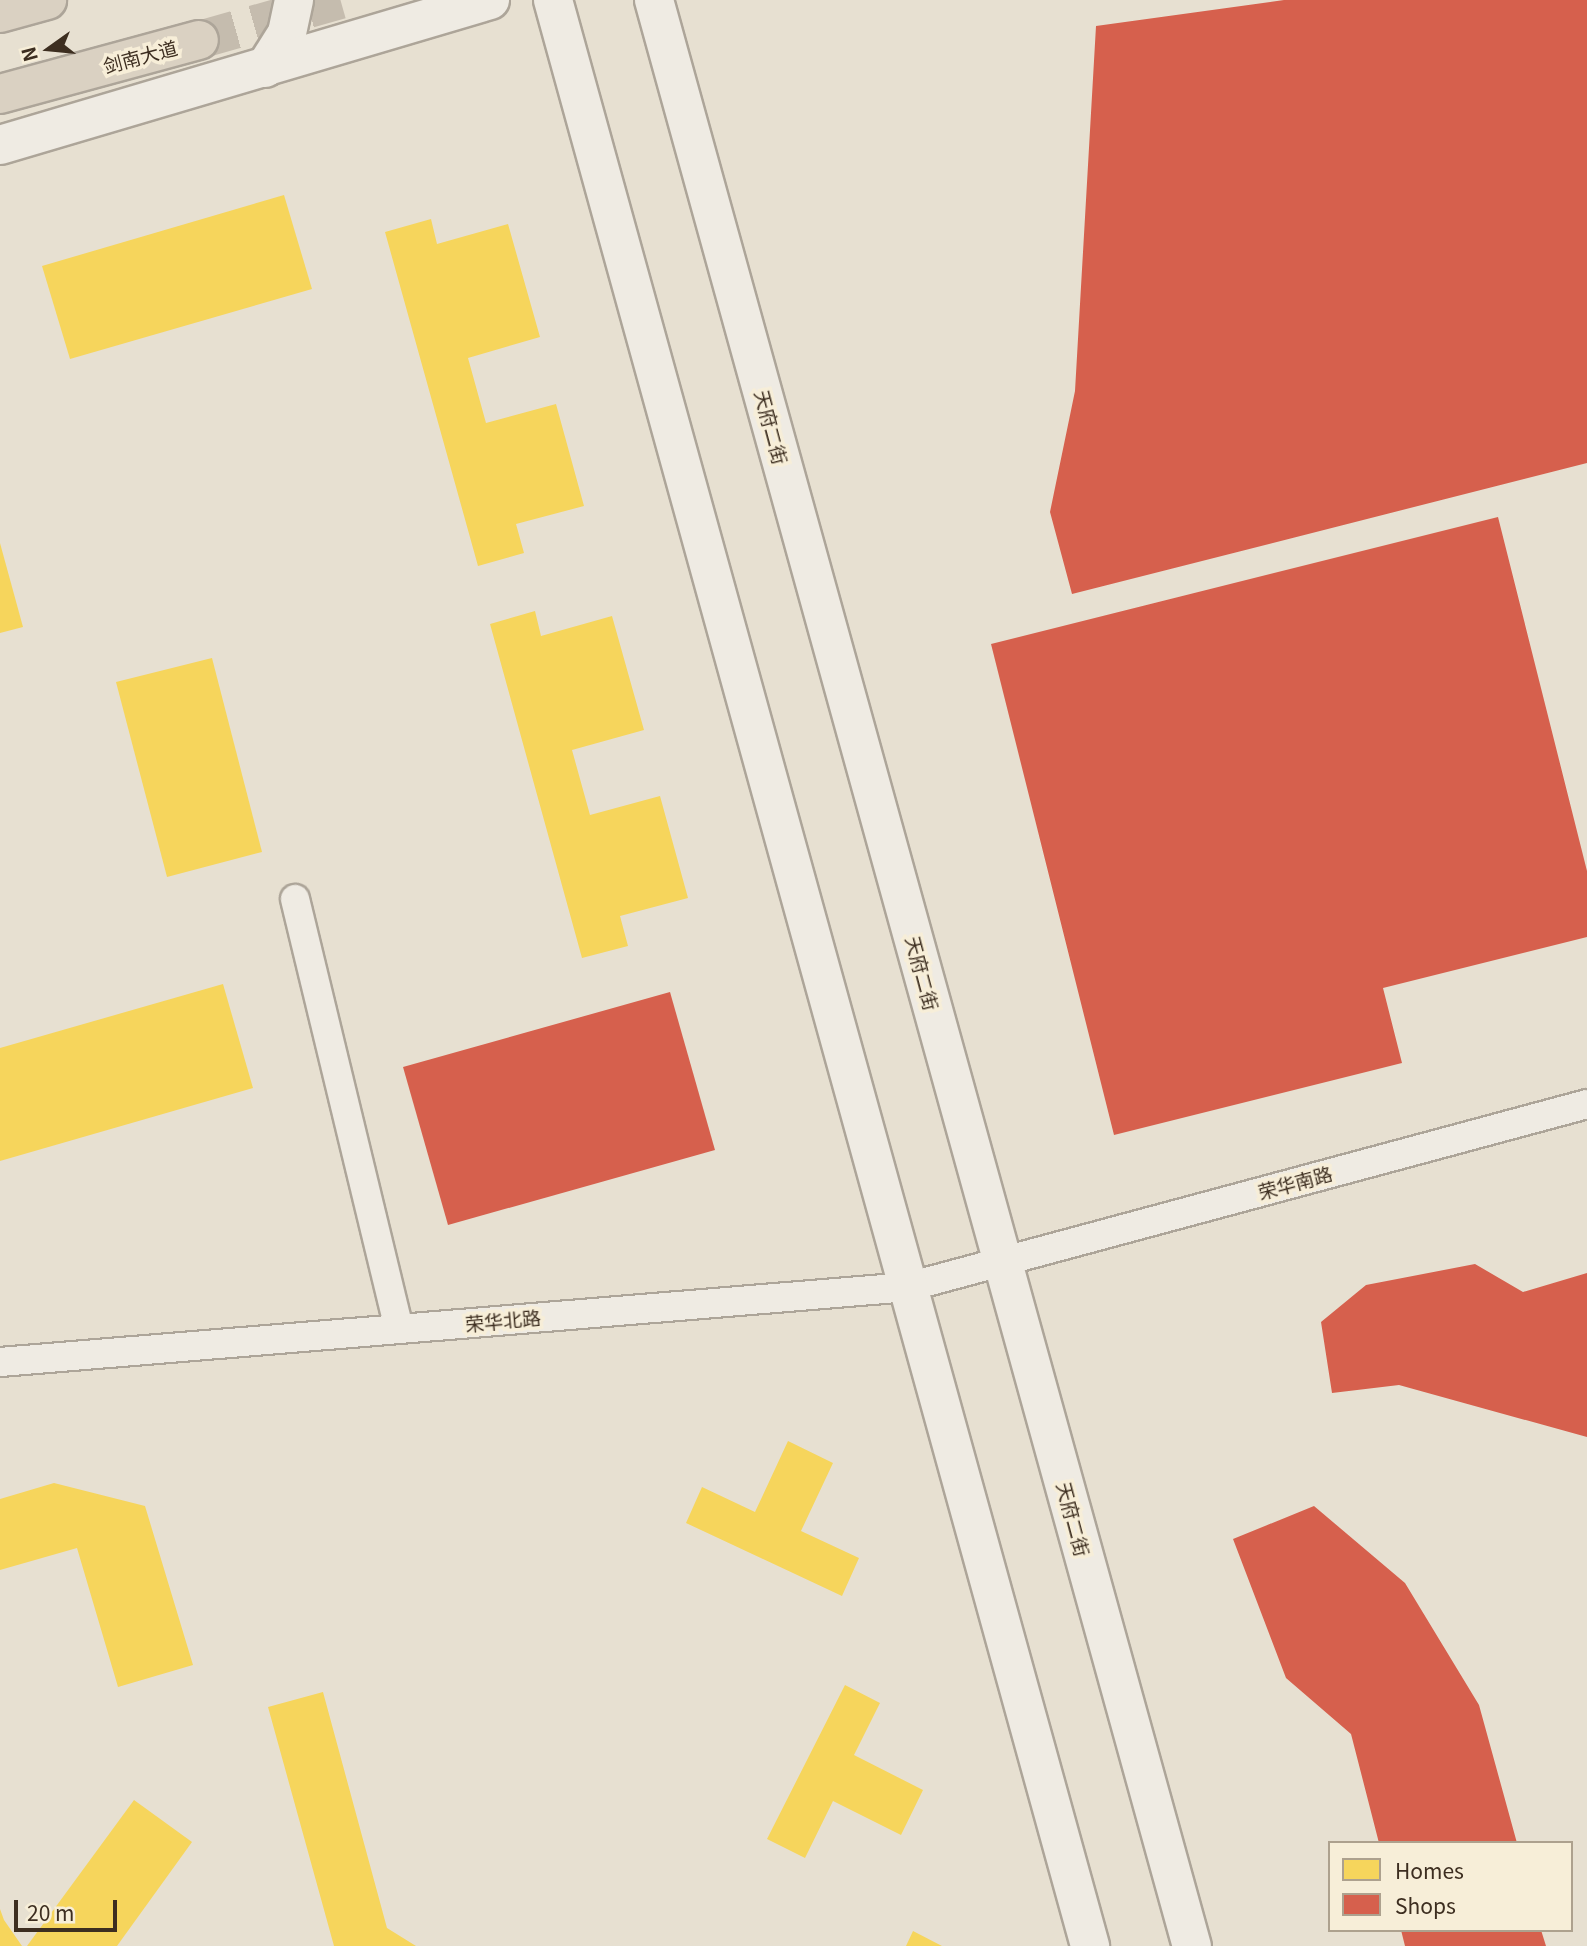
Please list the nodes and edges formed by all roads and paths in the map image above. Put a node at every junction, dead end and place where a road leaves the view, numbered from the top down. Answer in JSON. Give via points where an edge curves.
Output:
{"nodes":[{"id":1,"x":47,"y":0,"type":"edge"},
{"id":2,"x":294,"y":0,"type":"edge"},
{"id":3,"x":490,"y":0,"type":"edge"},
{"id":4,"x":553,"y":0,"type":"edge"},
{"id":5,"x":654,"y":0,"type":"edge"},
{"id":6,"x":0,"y":13,"type":"edge"},
{"id":7,"x":199,"y":40,"type":"tunnel mouth"},
{"id":8,"x":265,"y":68,"type":"junction"},
{"id":9,"x":0,"y":94,"type":"edge"},
{"id":10,"x":0,"y":145,"type":"edge"},
{"id":11,"x":295,"y":899,"type":"dead end"},
{"id":12,"x":1587,"y":1104,"type":"edge"},
{"id":13,"x":1002,"y":1261,"type":"junction"},
{"id":14,"x":908,"y":1287,"type":"junction"},
{"id":15,"x":399,"y":1328,"type":"junction"},
{"id":16,"x":0,"y":1362,"type":"edge"},
{"id":17,"x":1090,"y":1946,"type":"edge"},
{"id":18,"x":1192,"y":1946,"type":"edge"}],
"edges":[{"from":1,"to":6,"type":"highway"},
{"from":2,"to":8,"type":"main road","via":[[287,33]]},
{"from":3,"to":8,"type":"main road"},
{"from":4,"to":14,"type":"main road"},
{"from":5,"to":13,"type":"main road","name":"天府二街"},
{"from":7,"to":9,"type":"highway","name":"剑南大道"},
{"from":8,"to":10,"type":"main road"},
{"from":11,"to":15,"type":"street"},
{"from":12,"to":13,"type":"street","name":"荣华南路"},
{"from":13,"to":14,"type":"street","name":"荣华北路"},
{"from":13,"to":18,"type":"main road","name":"天府二街"},
{"from":14,"to":15,"type":"street","name":"荣华北路"},
{"from":14,"to":17,"type":"main road"},
{"from":15,"to":16,"type":"street","name":"荣华北路"}]}
